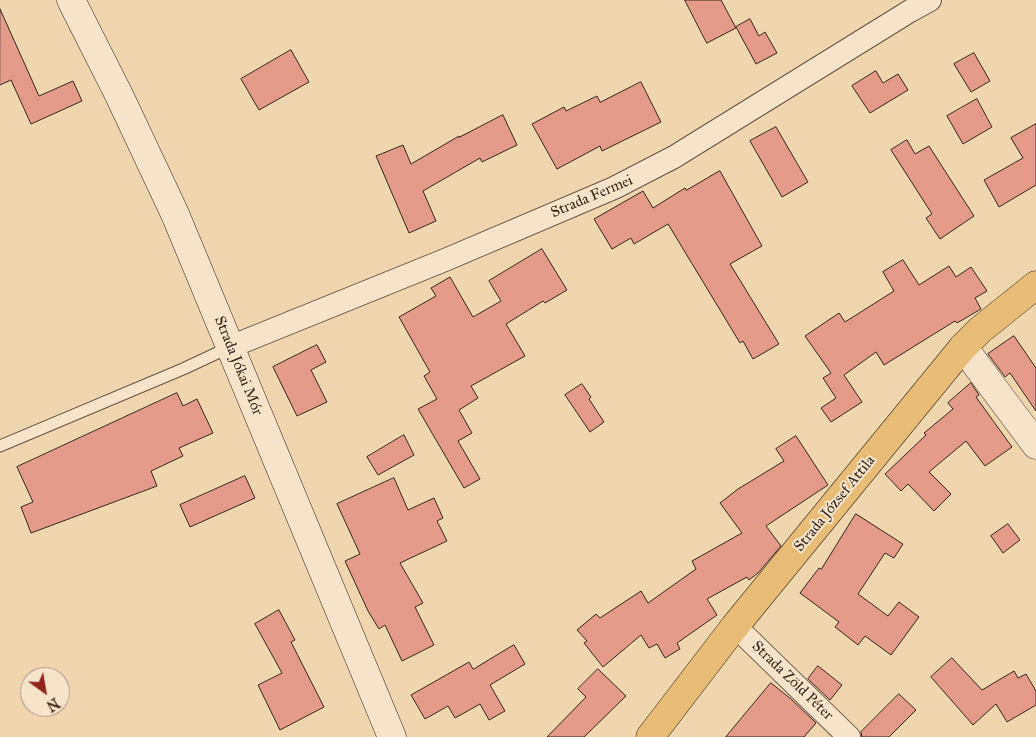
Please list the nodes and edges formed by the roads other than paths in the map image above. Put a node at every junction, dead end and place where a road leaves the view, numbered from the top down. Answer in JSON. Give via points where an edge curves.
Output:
{"nodes":[{"id":1,"x":71,"y":0,"type":"edge"},
{"id":2,"x":930,"y":0,"type":"edge"},
{"id":3,"x":908,"y":5,"type":"edge"},
{"id":4,"x":1036,"y":285,"type":"edge"},
{"id":5,"x":230,"y":347,"type":"junction"},
{"id":6,"x":963,"y":347,"type":"junction"},
{"id":7,"x":1036,"y":445,"type":"edge"},
{"id":8,"x":0,"y":446,"type":"edge"},
{"id":9,"x":735,"y":626,"type":"junction"},
{"id":10,"x":392,"y":737,"type":"edge"},
{"id":11,"x":650,"y":737,"type":"edge"},
{"id":12,"x":849,"y":737,"type":"edge"}],
"edges":[{"from":1,"to":5,"type":"main road","name":"Strada Jókai Mór","via":[[175,214]]},
{"from":2,"to":3,"type":"street","name":"Strada Fermei"},
{"from":3,"to":5,"type":"street","name":"Strada Fermei","via":[[674,158],[639,176],[445,260]]},
{"from":4,"to":6,"type":"main road","name":"Strada József Attila"},
{"from":5,"to":8,"type":"lane"},
{"from":5,"to":10,"type":"main road","name":"Strada Jókai Mór"},
{"from":6,"to":7,"type":"main road"},
{"from":6,"to":9,"type":"main road","name":"Strada József Attila"},
{"from":9,"to":11,"type":"main road","name":"Strada József Attila"},
{"from":9,"to":12,"type":"street","name":"Strada Zöld Péter"}]}
